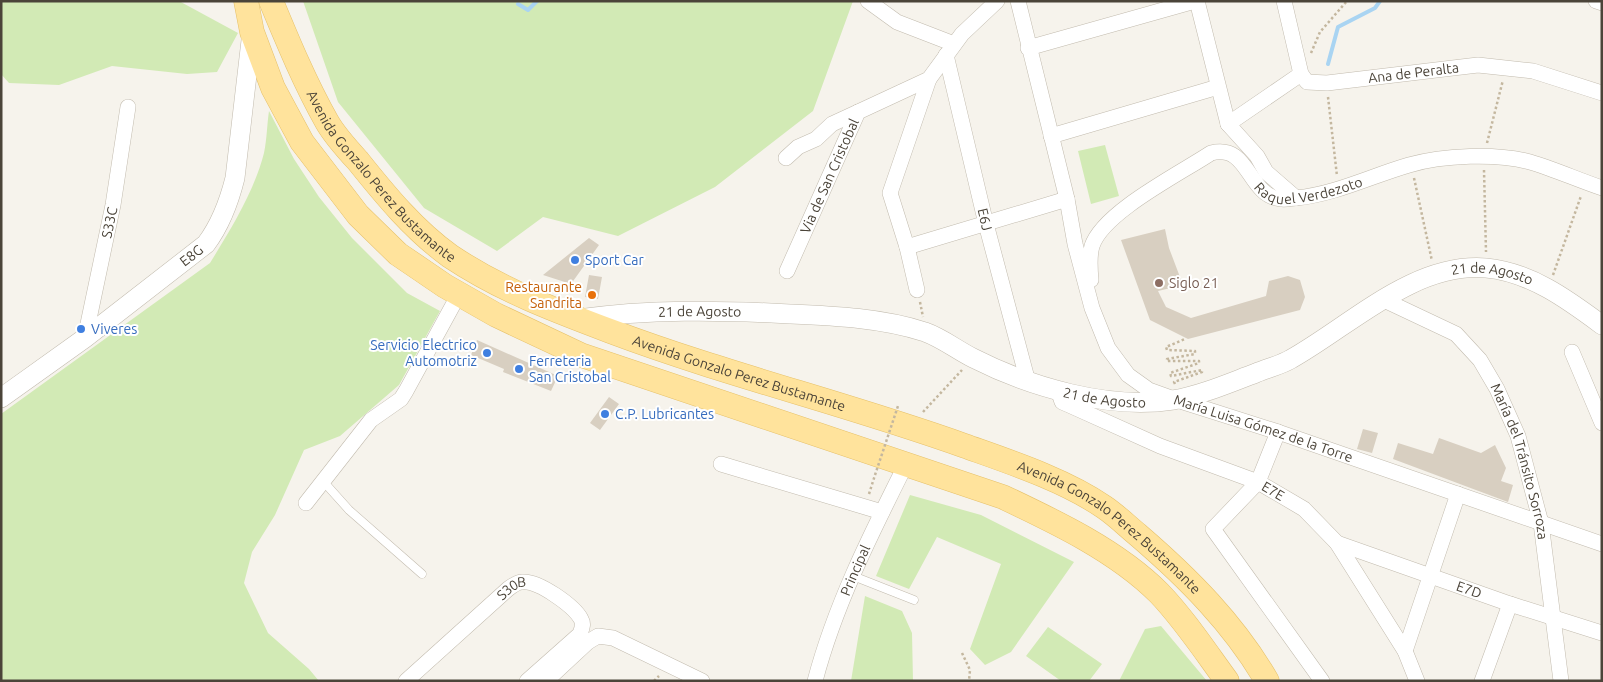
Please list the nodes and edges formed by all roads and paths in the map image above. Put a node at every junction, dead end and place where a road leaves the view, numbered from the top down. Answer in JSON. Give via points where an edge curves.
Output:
{"nodes":[{"id":1,"x":246,"y":1,"type":"edge"},
{"id":2,"x":271,"y":1,"type":"edge"},
{"id":3,"x":868,"y":1,"type":"edge"},
{"id":4,"x":997,"y":1,"type":"edge"},
{"id":5,"x":1018,"y":1,"type":"edge"},
{"id":6,"x":1196,"y":1,"type":"edge"},
{"id":7,"x":1284,"y":1,"type":"edge"},
{"id":8,"x":1347,"y":1,"type":"edge"},
{"id":9,"x":1596,"y":1,"type":"edge"},
{"id":10,"x":1602,"y":4,"type":"edge"},
{"id":11,"x":252,"y":32,"type":"junction"},
{"id":12,"x":1028,"y":48,"type":"junction"},
{"id":13,"x":950,"y":49,"type":"junction"},
{"id":14,"x":1301,"y":74,"type":"junction"},
{"id":15,"x":929,"y":79,"type":"junction"},
{"id":16,"x":1327,"y":83,"type":"junction"},
{"id":17,"x":1218,"y":87,"type":"junction"},
{"id":18,"x":1602,"y":93,"type":"edge"},
{"id":19,"x":128,"y":107,"type":"dead end"},
{"id":20,"x":858,"y":112,"type":"junction"},
{"id":21,"x":1228,"y":124,"type":"junction"},
{"id":22,"x":1051,"y":136,"type":"junction"},
{"id":23,"x":786,"y":158,"type":"dead end"},
{"id":24,"x":1411,"y":164,"type":"junction"},
{"id":25,"x":1585,"y":182,"type":"junction"},
{"id":26,"x":1602,"y":188,"type":"edge"},
{"id":27,"x":1338,"y":189,"type":"junction"},
{"id":28,"x":1296,"y":198,"type":"junction"},
{"id":29,"x":1067,"y":199,"type":"junction"},
{"id":30,"x":986,"y":224,"type":"junction"},
{"id":31,"x":907,"y":246,"type":"junction"},
{"id":32,"x":787,"y":271,"type":"dead end"},
{"id":33,"x":1435,"y":274,"type":"junction"},
{"id":34,"x":1548,"y":288,"type":"junction"},
{"id":35,"x":917,"y":290,"type":"joint"},
{"id":36,"x":459,"y":294,"type":"junction"},
{"id":37,"x":1384,"y":300,"type":"junction"},
{"id":38,"x":1092,"y":308,"type":"junction"},
{"id":39,"x":578,"y":319,"type":"junction"},
{"id":40,"x":1602,"y":325,"type":"edge"},
{"id":41,"x":927,"y":333,"type":"junction"},
{"id":42,"x":85,"y":338,"type":"junction"},
{"id":43,"x":1185,"y":339,"type":"dead end"},
{"id":44,"x":1572,"y":352,"type":"dead end"},
{"id":45,"x":973,"y":358,"type":"junction"},
{"id":46,"x":1028,"y":382,"type":"junction"},
{"id":47,"x":1058,"y":390,"type":"junction"},
{"id":48,"x":1210,"y":391,"type":"junction"},
{"id":49,"x":1,"y":398,"type":"edge"},
{"id":50,"x":1174,"y":400,"type":"junction"},
{"id":51,"x":906,"y":408,"type":"dead end"},
{"id":52,"x":921,"y":413,"type":"dead end"},
{"id":53,"x":1602,"y":423,"type":"edge"},
{"id":54,"x":1278,"y":432,"type":"junction"},
{"id":55,"x":721,"y":464,"type":"dead end"},
{"id":56,"x":906,"y":464,"type":"junction"},
{"id":57,"x":323,"y":481,"type":"junction"},
{"id":58,"x":1258,"y":482,"type":"junction"},
{"id":59,"x":1458,"y":494,"type":"junction"},
{"id":60,"x":306,"y":503,"type":"dead end"},
{"id":61,"x":866,"y":508,"type":"junction"},
{"id":62,"x":882,"y":512,"type":"junction"},
{"id":63,"x":1541,"y":524,"type":"junction"},
{"id":64,"x":1337,"y":543,"type":"junction"},
{"id":65,"x":1602,"y":544,"type":"edge"},
{"id":66,"x":422,"y":574,"type":"dead end"},
{"id":67,"x":1432,"y":574,"type":"junction"},
{"id":68,"x":853,"y":576,"type":"junction"},
{"id":69,"x":914,"y":600,"type":"dead end"},
{"id":70,"x":1510,"y":604,"type":"junction"},
{"id":71,"x":1552,"y":617,"type":"junction"},
{"id":72,"x":1602,"y":632,"type":"edge"},
{"id":73,"x":1406,"y":651,"type":"junction"},
{"id":74,"x":962,"y":653,"type":"dead end"},
{"id":75,"x":1321,"y":678,"type":"edge"},
{"id":76,"x":406,"y":681,"type":"edge"},
{"id":77,"x":527,"y":681,"type":"edge"},
{"id":78,"x":546,"y":681,"type":"edge"},
{"id":79,"x":702,"y":681,"type":"edge"},
{"id":80,"x":814,"y":681,"type":"edge"},
{"id":81,"x":969,"y":681,"type":"edge"},
{"id":82,"x":1227,"y":681,"type":"edge"},
{"id":83,"x":1268,"y":681,"type":"edge"},
{"id":84,"x":1336,"y":681,"type":"edge"},
{"id":85,"x":1417,"y":681,"type":"edge"},
{"id":86,"x":1482,"y":681,"type":"edge"},
{"id":87,"x":1561,"y":681,"type":"edge"}],
"edges":[{"from":1,"to":11,"type":"main road","name":"Avenida Gonzalo Perez Bustamante"},
{"from":2,"to":39,"type":"main road","name":"Avenida Gonzalo Perez Bustamante","via":[[329,126],[391,203],[449,255],[501,288]]},
{"from":3,"to":13,"type":"street","via":[[897,22]]},
{"from":4,"to":13,"type":"street","name":"Via de San Cristobal"},
{"from":5,"to":12,"type":"street","name":"María Luisa Gómez de la Torre"},
{"from":6,"to":12,"type":"street"},
{"from":6,"to":17,"type":"street"},
{"from":7,"to":14,"type":"street"},
{"from":8,"to":14,"type":"path","via":[[1320,32]]},
{"from":9,"to":10,"type":"street"},
{"from":11,"to":36,"type":"main road","name":"Avenida Gonzalo Perez Bustamante","via":[[273,88],[302,142],[358,215],[398,254]]},
{"from":11,"to":42,"type":"street","name":"E8G","via":[[235,178],[216,231],[206,244]]},
{"from":12,"to":22,"type":"street","name":"María Luisa Gómez de la Torre"},
{"from":13,"to":15,"type":"street","name":"Via de San Cristobal"},
{"from":13,"to":30,"type":"street","name":"E6J"},
{"from":14,"to":16,"type":"street","name":"Ana de Peralta","via":[[1308,82]]},
{"from":14,"to":21,"type":"street"},
{"from":15,"to":20,"type":"street","name":"Via de San Cristobal"},
{"from":15,"to":31,"type":"street","via":[[890,193]]},
{"from":16,"to":18,"type":"street","name":"Ana de Peralta","via":[[1478,65],[1533,71]]},
{"from":16,"to":27,"type":"path"},
{"from":17,"to":21,"type":"street"},
{"from":17,"to":22,"type":"street"},
{"from":19,"to":42,"type":"street","name":"S33C","via":[[113,205]]},
{"from":20,"to":23,"type":"street","via":[[832,124],[816,139],[798,147]]},
{"from":20,"to":32,"type":"street","name":"Via de San Cristobal"},
{"from":21,"to":28,"type":"street","via":[[1257,156],[1266,172]]},
{"from":22,"to":29,"type":"street","name":"María Luisa Gómez de la Torre"},
{"from":24,"to":25,"type":"street","name":"Raquel Verdezoto","via":[[1484,155],[1529,162]]},
{"from":24,"to":27,"type":"street","name":"Raquel Verdezoto"},
{"from":24,"to":33,"type":"path"},
{"from":25,"to":26,"type":"street","name":"Raquel Verdezoto"},
{"from":25,"to":34,"type":"path"},
{"from":27,"to":28,"type":"street","name":"Raquel Verdezoto"},
{"from":28,"to":38,"type":"street","name":"Raquel Verdezoto","via":[[1282,200],[1261,192],[1236,156],[1220,151],[1211,153],[1126,207],[1104,226],[1091,247]]},
{"from":29,"to":30,"type":"street"},
{"from":29,"to":38,"type":"street","name":"María Luisa Gómez de la Torre"},
{"from":30,"to":31,"type":"street"},
{"from":30,"to":46,"type":"street","name":"E6J"},
{"from":31,"to":35,"type":"street"},
{"from":33,"to":34,"type":"street","name":"21 de Agosto","via":[[1487,268],[1508,272]]},
{"from":33,"to":37,"type":"street","name":"21 de Agosto"},
{"from":34,"to":40,"type":"street","name":"21 de Agosto"},
{"from":35,"to":41,"type":"path"},
{"from":36,"to":56,"type":"main road","name":"Avenida Gonzalo Perez Bustamante","via":[[581,355]]},
{"from":36,"to":57,"type":"street","via":[[401,399],[372,420]]},
{"from":37,"to":48,"type":"street","name":"21 de Agosto","via":[[1289,360]]},
{"from":37,"to":63,"type":"street","name":"María del Tránsito Sorroza","via":[[1456,334],[1480,360],[1518,436]]},
{"from":38,"to":50,"type":"street","name":"María Luisa Gómez de la Torre","via":[[1108,348],[1121,367],[1149,390]]},
{"from":39,"to":41,"type":"street","name":"21 de Agosto","via":[[668,311],[759,312],[881,322]]},
{"from":39,"to":83,"type":"main road","name":"Avenida Gonzalo Perez Bustamante","via":[[733,373],[887,418],[1008,462],[1073,490],[1104,507],[1179,570],[1252,655]]},
{"from":41,"to":45,"type":"street","name":"21 de Agosto"},
{"from":42,"to":49,"type":"street","name":"E8G"},
{"from":43,"to":48,"type":"path","via":[[1166,347],[1167,350],[1195,351],[1196,354],[1167,361],[1199,363],[1170,373],[1171,376],[1202,372],[1174,382],[1175,385],[1202,378]]},
{"from":44,"to":53,"type":"street"},
{"from":45,"to":46,"type":"street","name":"21 de Agosto"},
{"from":45,"to":52,"type":"path"},
{"from":46,"to":47,"type":"street","name":"21 de Agosto"},
{"from":47,"to":50,"type":"street","name":"21 de Agosto","via":[[1116,401]]},
{"from":47,"to":58,"type":"street","name":"E7E","via":[[1062,402],[1160,446]]},
{"from":48,"to":50,"type":"street","name":"21 de Agosto"},
{"from":50,"to":54,"type":"street","name":"María Luisa Gómez de la Torre"},
{"from":51,"to":61,"type":"path","bridge":true,"via":[[898,406]]},
{"from":54,"to":58,"type":"street"},
{"from":54,"to":59,"type":"street","name":"María Luisa Gómez de la Torre"},
{"from":55,"to":61,"type":"street"},
{"from":56,"to":62,"type":"street","name":"Principal"},
{"from":56,"to":82,"type":"main road","name":"Avenida Gonzalo Perez Bustamante","via":[[1003,497],[1060,524],[1117,560],[1158,593]]},
{"from":57,"to":60,"type":"street"},
{"from":57,"to":66,"type":"lane","via":[[349,510]]},
{"from":58,"to":64,"type":"street","name":"E7E","via":[[1304,509]]},
{"from":58,"to":75,"type":"street","via":[[1213,529]]},
{"from":59,"to":63,"type":"street","name":"María Luisa Gómez de la Torre"},
{"from":59,"to":67,"type":"street"},
{"from":61,"to":62,"type":"street"},
{"from":62,"to":68,"type":"street","name":"Principal"},
{"from":63,"to":65,"type":"street","name":"María Luisa Gómez de la Torre"},
{"from":63,"to":71,"type":"street","name":"María del Tránsito Sorroza"},
{"from":64,"to":67,"type":"street","name":"E7D"},
{"from":64,"to":73,"type":"street","name":"E7E"},
{"from":67,"to":70,"type":"street","name":"E7D"},
{"from":67,"to":73,"type":"street"},
{"from":68,"to":69,"type":"lane"},
{"from":68,"to":80,"type":"street","name":"Principal","via":[[826,640]]},
{"from":70,"to":71,"type":"street","name":"E7D"},
{"from":70,"to":86,"type":"street"},
{"from":71,"to":72,"type":"street","name":"E7D"},
{"from":71,"to":87,"type":"street","name":"María del Tránsito Sorroza"},
{"from":73,"to":85,"type":"street","name":"E7E"},
{"from":74,"to":81,"type":"path","via":[[970,670]]},
{"from":75,"to":84,"type":"street"},
{"from":76,"to":77,"type":"street","name":"S30B","via":[[508,589],[521,582],[536,584],[552,593],[580,618],[583,625],[580,634]]},
{"from":78,"to":79,"type":"street","via":[[598,636],[613,638]]}]}
